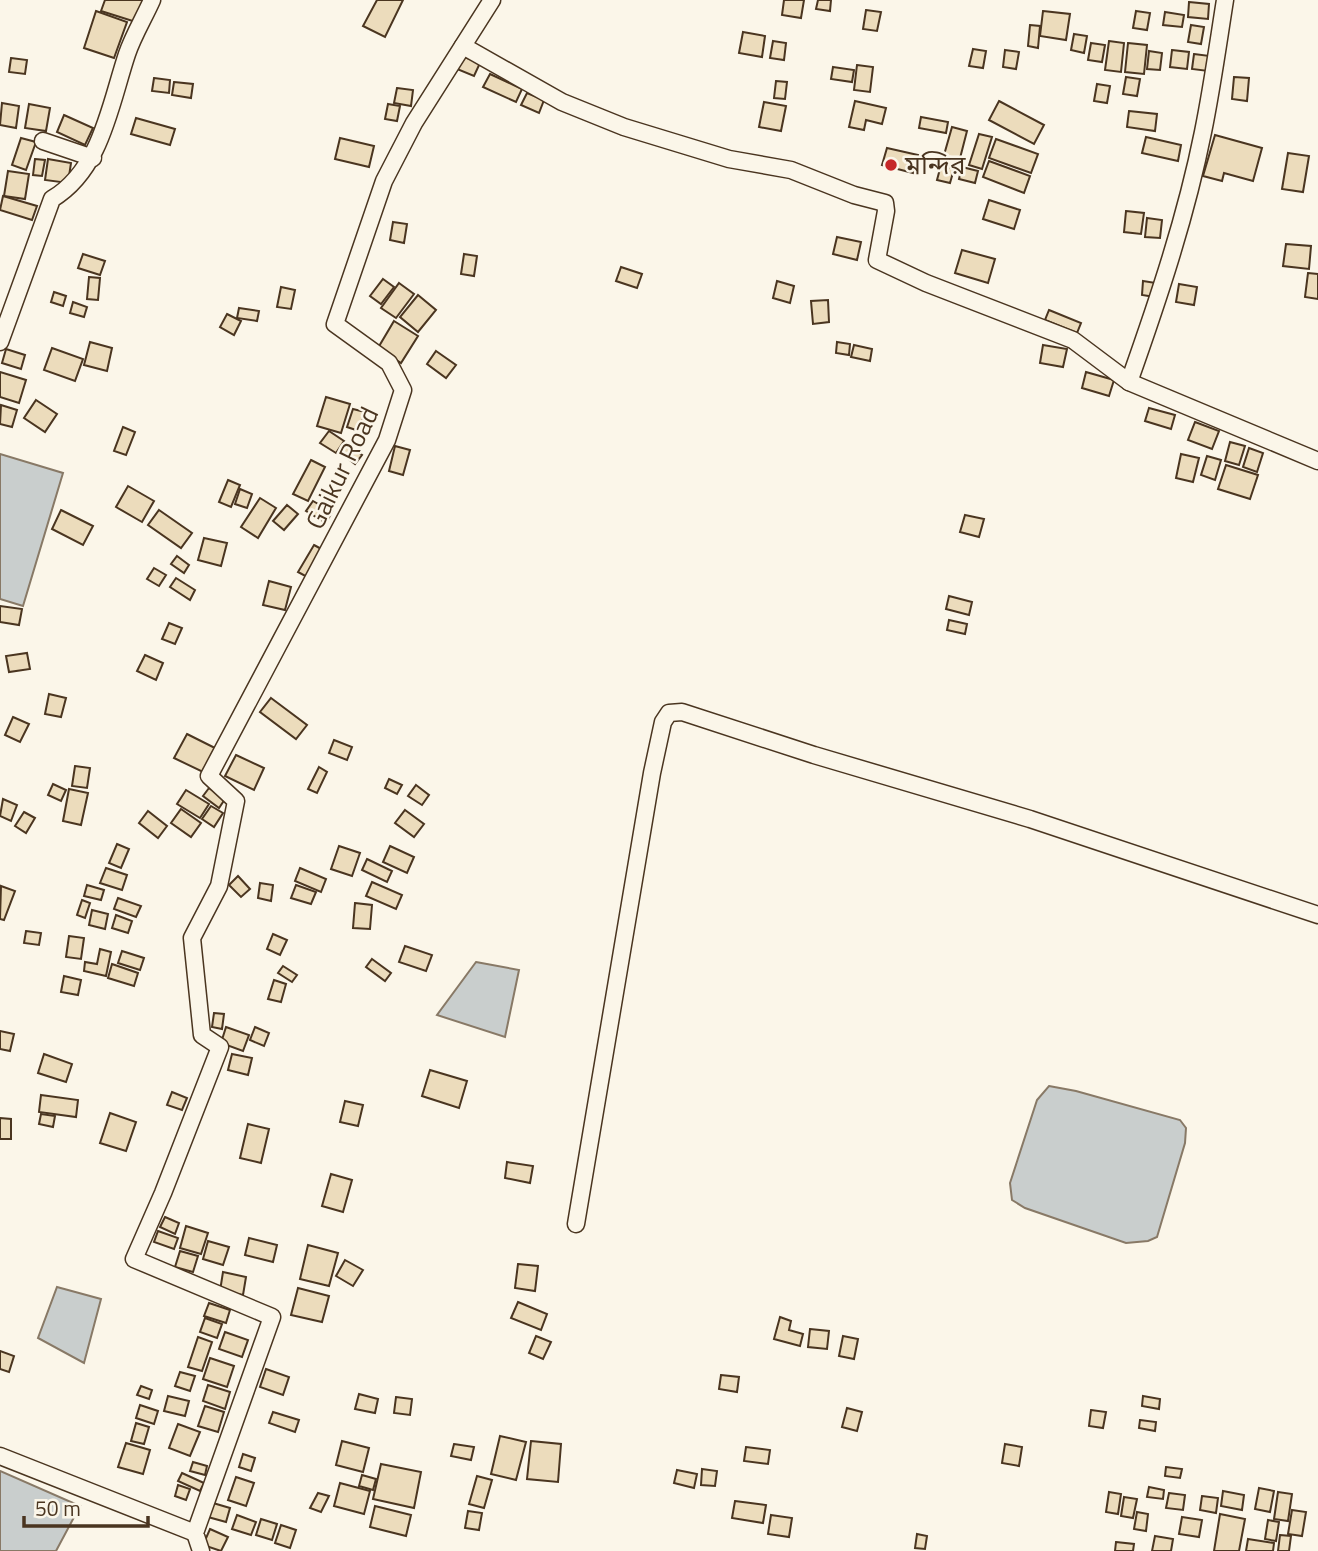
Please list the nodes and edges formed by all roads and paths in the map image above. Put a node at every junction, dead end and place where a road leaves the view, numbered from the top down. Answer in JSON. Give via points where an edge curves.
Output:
{"nodes":[{"id":1,"x":152,"y":0,"type":"edge"},
{"id":2,"x":492,"y":0,"type":"edge"},
{"id":3,"x":1225,"y":0,"type":"edge"},
{"id":4,"x":463,"y":46,"type":"junction"},
{"id":5,"x":43,"y":141,"type":"dead end"},
{"id":6,"x":93,"y":158,"type":"junction"},
{"id":7,"x":0,"y":342,"type":"edge"},
{"id":8,"x":1129,"y":382,"type":"junction"},
{"id":9,"x":1318,"y":461,"type":"edge"},
{"id":10,"x":1318,"y":915,"type":"edge"},
{"id":11,"x":576,"y":1224,"type":"dead end"},
{"id":12,"x":0,"y":1456,"type":"edge"},
{"id":13,"x":195,"y":1533,"type":"junction"},
{"id":14,"x":201,"y":1551,"type":"edge"}],
"edges":[{"from":1,"to":6,"type":"street","via":[[128,50]]},
{"from":2,"to":4,"type":"street"},
{"from":3,"to":8,"type":"street","via":[[1195,170]]},
{"from":4,"to":8,"type":"street","via":[[562,102],[624,127],[729,159],[790,170],[885,203],[877,260],[1073,340]]},
{"from":4,"to":13,"type":"street","name":"Gaikur Road","via":[[384,181],[335,324],[389,363],[403,390],[396,416],[209,776],[236,801],[219,886],[192,938],[202,1035],[220,1047],[134,1259],[272,1317]]},
{"from":5,"to":6,"type":"street"},
{"from":6,"to":7,"type":"street","via":[[69,190],[52,199]]},
{"from":8,"to":9,"type":"street"},
{"from":10,"to":11,"type":"street","via":[[1030,819],[682,712],[669,713],[652,773]]},
{"from":12,"to":13,"type":"street"},
{"from":13,"to":14,"type":"street"}]}
